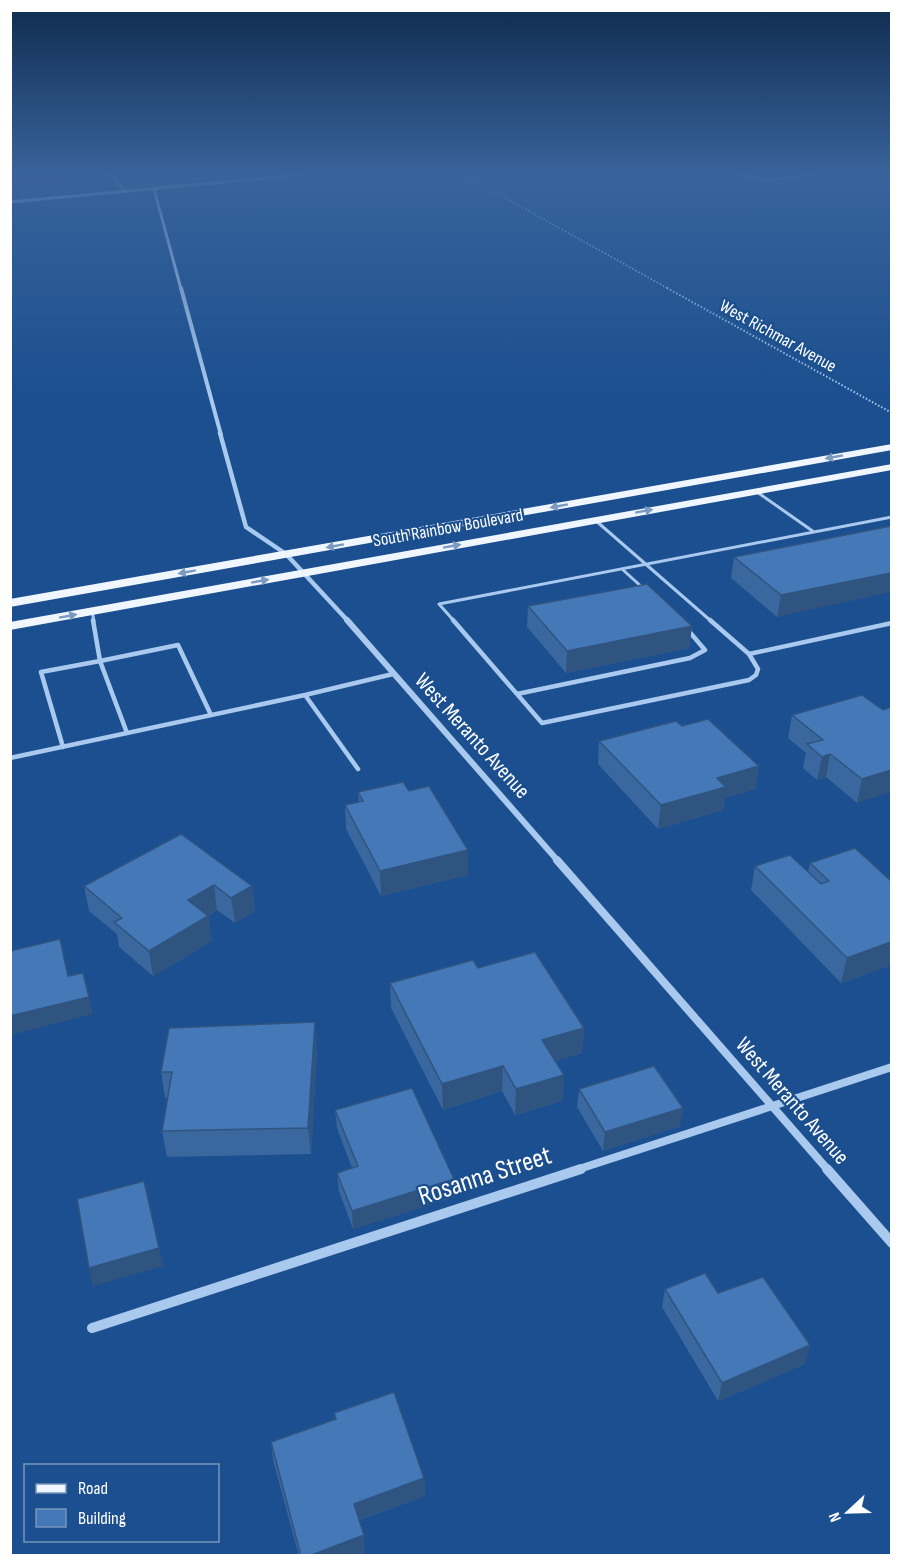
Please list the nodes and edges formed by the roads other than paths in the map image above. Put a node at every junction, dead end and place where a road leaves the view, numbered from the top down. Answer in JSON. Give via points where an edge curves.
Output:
{"nodes":[{"id":1,"x":170,"y":248,"type":"edge"},
{"id":2,"x":891,"y":447,"type":"edge"},
{"id":3,"x":891,"y":467,"type":"edge"},
{"id":4,"x":756,"y":491,"type":"junction"},
{"id":5,"x":891,"y":517,"type":"edge"},
{"id":6,"x":595,"y":520,"type":"junction"},
{"id":7,"x":814,"y":532,"type":"junction"},
{"id":8,"x":286,"y":554,"type":"junction"},
{"id":9,"x":647,"y":565,"type":"junction"},
{"id":10,"x":622,"y":569,"type":"junction"},
{"id":11,"x":305,"y":572,"type":"junction"},
{"id":12,"x":647,"y":592,"type":"edge"},
{"id":13,"x":10,"y":603,"type":"edge"},
{"id":14,"x":92,"y":611,"type":"junction"},
{"id":15,"x":681,"y":623,"type":"edge"},
{"id":16,"x":891,"y":623,"type":"edge"},
{"id":17,"x":10,"y":626,"type":"edge"},
{"id":18,"x":749,"y":654,"type":"junction"},
{"id":19,"x":100,"y":661,"type":"junction"},
{"id":20,"x":393,"y":674,"type":"junction"},
{"id":21,"x":517,"y":694,"type":"junction"},
{"id":22,"x":305,"y":695,"type":"junction"},
{"id":23,"x":211,"y":715,"type":"junction"},
{"id":24,"x":127,"y":733,"type":"junction"},
{"id":25,"x":63,"y":747,"type":"junction"},
{"id":26,"x":10,"y":758,"type":"edge"},
{"id":27,"x":358,"y":769,"type":"dead end"},
{"id":28,"x":891,"y":1067,"type":"edge"},
{"id":29,"x":772,"y":1106,"type":"junction"},
{"id":30,"x":891,"y":1243,"type":"edge"},
{"id":31,"x":92,"y":1328,"type":"dead end"}],
"edges":[{"from":1,"to":8,"type":"street","name":"West Meranto Avenue","via":[[246,527]]},
{"from":2,"to":8,"type":"main road","name":"South Rainbow Boulevard","one_way":true},
{"from":3,"to":4,"type":"main road","name":"South Rainbow Boulevard"},
{"from":6,"to":4,"type":"main road","name":"South Rainbow Boulevard","one_way":true},
{"from":4,"to":7,"type":"lane"},
{"from":5,"to":7,"type":"lane"},
{"from":6,"to":9,"type":"lane"},
{"from":11,"to":6,"type":"main road","name":"South Rainbow Boulevard","one_way":true},
{"from":7,"to":9,"type":"lane"},
{"from":8,"to":11,"type":"street","name":"West Meranto Avenue"},
{"from":8,"to":13,"type":"main road","name":"South Rainbow Boulevard","one_way":true},
{"from":9,"to":10,"type":"lane"},
{"from":9,"to":18,"type":"lane"},
{"from":10,"to":12,"type":"lane"},
{"from":10,"to":21,"type":"lane","via":[[440,604]]},
{"from":14,"to":11,"type":"main road","name":"South Rainbow Boulevard","one_way":true},
{"from":11,"to":20,"type":"street","name":"West Meranto Avenue"},
{"from":17,"to":14,"type":"main road","name":"South Rainbow Boulevard","one_way":true},
{"from":14,"to":19,"type":"lane"},
{"from":15,"to":21,"type":"lane","via":[[705,650],[690,658]]},
{"from":16,"to":18,"type":"lane"},
{"from":18,"to":21,"type":"lane","via":[[758,669],[749,680],[542,723]]},
{"from":19,"to":23,"type":"lane","via":[[178,645]]},
{"from":19,"to":24,"type":"lane"},
{"from":19,"to":25,"type":"lane","via":[[41,672]]},
{"from":20,"to":22,"type":"lane"},
{"from":20,"to":29,"type":"street","name":"West Meranto Avenue"},
{"from":22,"to":23,"type":"lane"},
{"from":22,"to":27,"type":"lane"},
{"from":23,"to":24,"type":"lane"},
{"from":24,"to":25,"type":"lane"},
{"from":25,"to":26,"type":"lane"},
{"from":28,"to":29,"type":"street","name":"Rosanna Street"},
{"from":29,"to":30,"type":"street","name":"West Meranto Avenue"},
{"from":29,"to":31,"type":"street","name":"Rosanna Street"}]}
